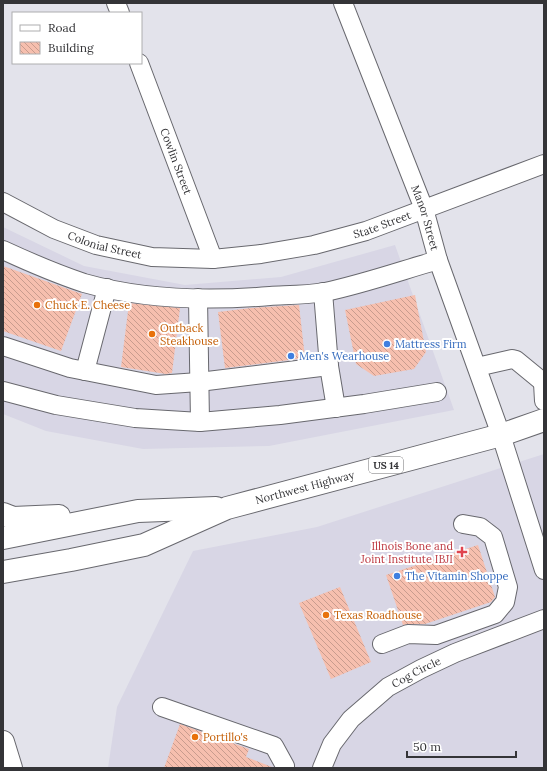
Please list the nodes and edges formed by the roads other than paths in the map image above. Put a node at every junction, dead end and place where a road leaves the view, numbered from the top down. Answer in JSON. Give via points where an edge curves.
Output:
{"nodes":[{"id":1,"x":344,"y":3,"type":"edge"},
{"id":2,"x":139,"y":64,"type":"edge"},
{"id":3,"x":544,"y":164,"type":"edge"},
{"id":4,"x":3,"y":202,"type":"edge"},
{"id":5,"x":424,"y":208,"type":"junction"},
{"id":6,"x":3,"y":250,"type":"edge"},
{"id":7,"x":213,"y":259,"type":"junction"},
{"id":8,"x":438,"y":260,"type":"junction"},
{"id":9,"x":107,"y":288,"type":"junction"},
{"id":10,"x":323,"y":292,"type":"junction"},
{"id":11,"x":198,"y":298,"type":"junction"},
{"id":12,"x":3,"y":346,"type":"edge"},
{"id":13,"x":329,"y":366,"type":"junction"},
{"id":14,"x":476,"y":367,"type":"junction"},
{"id":15,"x":85,"y":371,"type":"junction"},
{"id":16,"x":199,"y":382,"type":"junction"},
{"id":17,"x":544,"y":383,"type":"edge"},
{"id":18,"x":3,"y":391,"type":"edge"},
{"id":19,"x":437,"y":392,"type":"dead end"},
{"id":20,"x":544,"y":401,"type":"edge"},
{"id":21,"x":336,"y":408,"type":"junction"},
{"id":22,"x":544,"y":420,"type":"edge"},
{"id":23,"x":200,"y":422,"type":"junction"},
{"id":24,"x":501,"y":435,"type":"junction"},
{"id":25,"x":227,"y":508,"type":"junction"},
{"id":26,"x":138,"y":511,"type":"junction"},
{"id":27,"x":3,"y":514,"type":"edge"},
{"id":28,"x":463,"y":524,"type":"dead end"},
{"id":29,"x":3,"y":538,"type":"edge"},
{"id":30,"x":544,"y":570,"type":"edge"},
{"id":31,"x":3,"y":572,"type":"edge"},
{"id":32,"x":544,"y":619,"type":"edge"},
{"id":33,"x":382,"y":644,"type":"dead end"},
{"id":34,"x":162,"y":708,"type":"dead end"},
{"id":35,"x":3,"y":742,"type":"edge"},
{"id":36,"x":11,"y":768,"type":"edge"},
{"id":37,"x":284,"y":768,"type":"edge"},
{"id":38,"x":322,"y":768,"type":"edge"}],
"edges":[{"from":1,"to":5,"type":"street","name":"Manor Street"},
{"from":2,"to":7,"type":"street","name":"Cowlin Street"},
{"from":3,"to":5,"type":"street","name":"State Street"},
{"from":4,"to":7,"type":"street","name":"Colonial Street","via":[[54,229],[96,245],[152,257]]},
{"from":5,"to":7,"type":"street","name":"State Street","via":[[366,231],[314,245]]},
{"from":5,"to":8,"type":"street","name":"Manor Street"},
{"from":6,"to":9,"type":"street","via":[[33,264]]},
{"from":8,"to":10,"type":"street"},
{"from":8,"to":14,"type":"street","name":"Manor Street"},
{"from":9,"to":11,"type":"street","via":[[127,293]]},
{"from":9,"to":15,"type":"street"},
{"from":10,"to":11,"type":"street","via":[[236,299]]},
{"from":10,"to":13,"type":"street"},
{"from":11,"to":16,"type":"street"},
{"from":12,"to":15,"type":"street"},
{"from":13,"to":16,"type":"street"},
{"from":13,"to":21,"type":"street"},
{"from":14,"to":17,"type":"street","via":[[512,359]]},
{"from":14,"to":24,"type":"street","name":"Manor Street"},
{"from":15,"to":16,"type":"street","via":[[156,385]]},
{"from":16,"to":23,"type":"street"},
{"from":17,"to":20,"type":"street"},
{"from":18,"to":23,"type":"street","via":[[56,405],[135,418]]},
{"from":19,"to":21,"type":"street"},
{"from":21,"to":23,"type":"street"},
{"from":22,"to":24,"type":"main road","name":"Northwest Highway","number":"US 14"},
{"from":24,"to":25,"type":"main road","name":"Northwest Highway","number":"US 14"},
{"from":24,"to":30,"type":"street"},
{"from":25,"to":26,"type":"main road","name":"Northwest Highway","number":"US 14"},
{"from":25,"to":31,"type":"main road","name":"Northwest Highway","number":"US 14","via":[[144,545]]},
{"from":26,"to":27,"type":"main road","via":[[13,518]]},
{"from":26,"to":29,"type":"main road","name":"Northwest Highway","number":"US 14"},
{"from":28,"to":33,"type":"street","via":[[480,527],[492,537],[508,588],[505,602],[495,614],[436,635],[408,634]]},
{"from":32,"to":38,"type":"street","name":"Cog Circle","via":[[455,653],[388,687],[351,719],[332,744]]},
{"from":34,"to":37,"type":"street","via":[[274,746]]},
{"from":35,"to":36,"type":"main road"}]}
